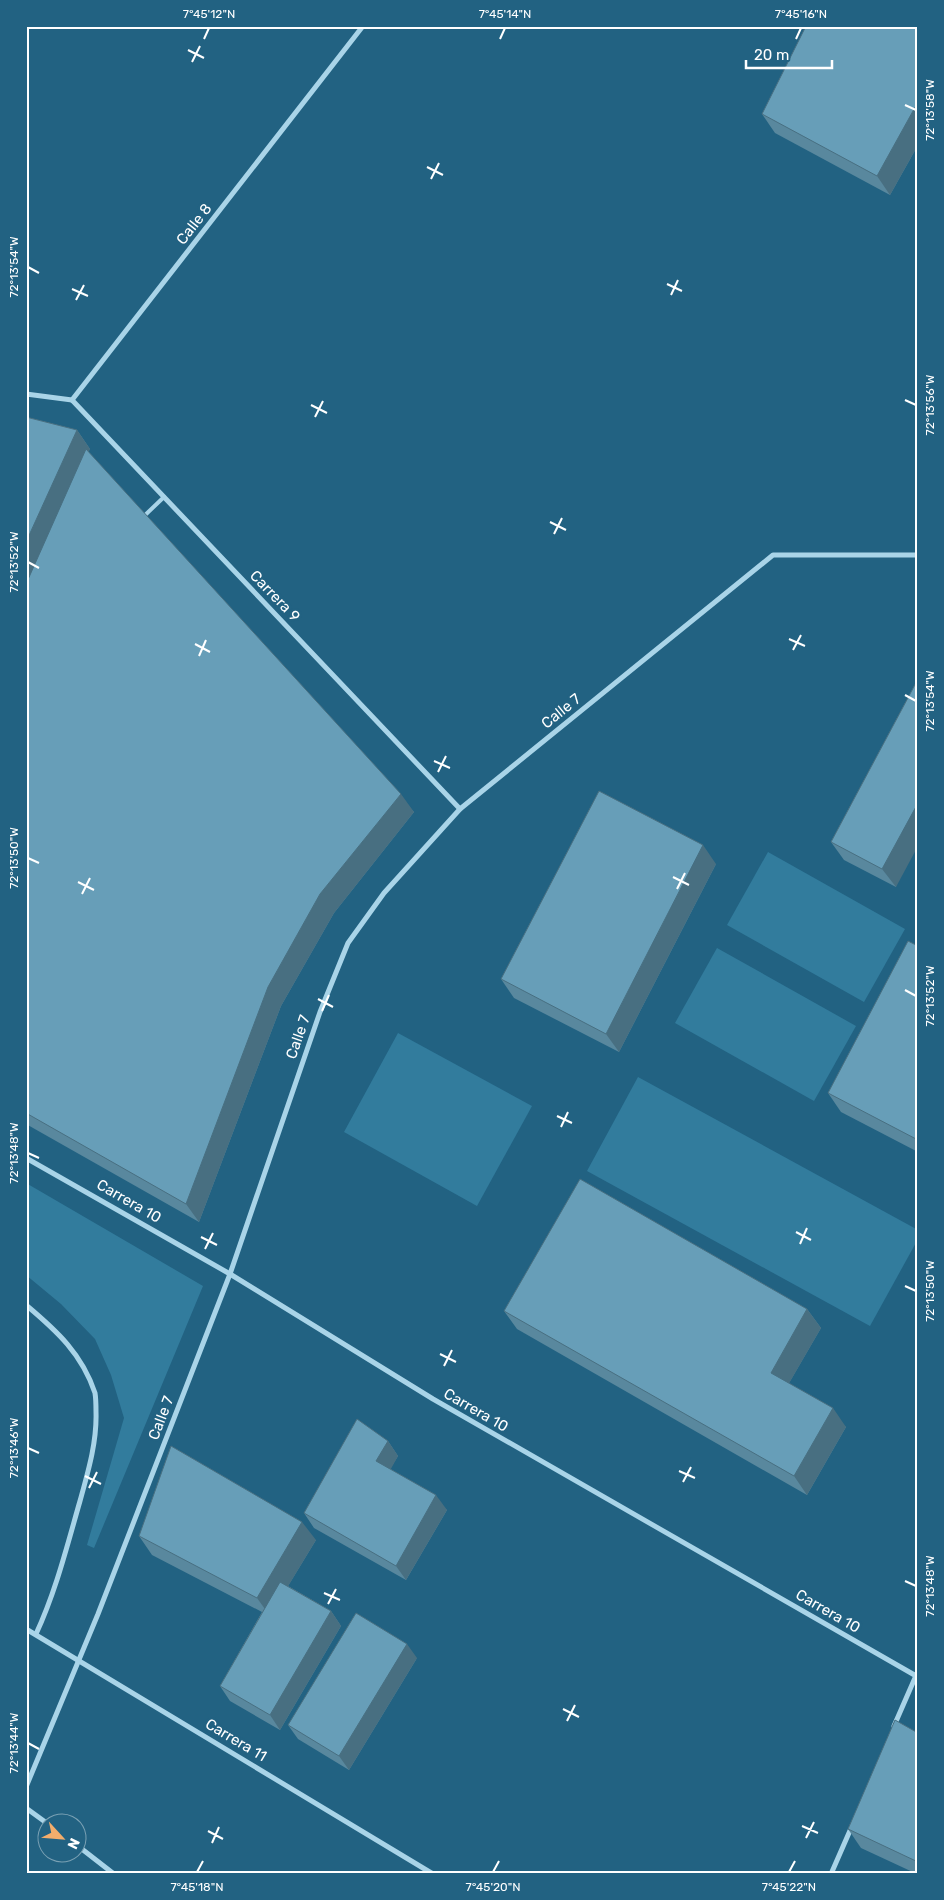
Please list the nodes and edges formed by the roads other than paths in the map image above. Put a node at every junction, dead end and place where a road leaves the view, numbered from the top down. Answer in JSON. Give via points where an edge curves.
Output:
{"nodes":[{"id":1,"x":363,"y":26,"type":"edge"},
{"id":2,"x":26,"y":394,"type":"edge"},
{"id":3,"x":72,"y":400,"type":"junction"},
{"id":4,"x":164,"y":497,"type":"junction"},
{"id":5,"x":137,"y":522,"type":"edge"},
{"id":6,"x":918,"y":555,"type":"edge"},
{"id":7,"x":460,"y":809,"type":"junction"},
{"id":8,"x":26,"y":1158,"type":"edge"},
{"id":9,"x":230,"y":1274,"type":"junction"},
{"id":10,"x":26,"y":1304,"type":"edge"},
{"id":11,"x":26,"y":1629,"type":"edge"},
{"id":12,"x":36,"y":1634,"type":"junction"},
{"id":13,"x":79,"y":1659,"type":"junction"},
{"id":14,"x":917,"y":1675,"type":"edge"},
{"id":15,"x":893,"y":1730,"type":"edge"},
{"id":16,"x":26,"y":1787,"type":"edge"},
{"id":17,"x":26,"y":1808,"type":"edge"},
{"id":18,"x":38,"y":1817,"type":"edge"},
{"id":19,"x":854,"y":1820,"type":"edge"},
{"id":20,"x":88,"y":1854,"type":"edge"},
{"id":21,"x":114,"y":1874,"type":"edge"},
{"id":22,"x":433,"y":1874,"type":"edge"},
{"id":23,"x":831,"y":1874,"type":"edge"}],
"edges":[{"from":1,"to":3,"type":"street","name":"Calle 8"},
{"from":2,"to":3,"type":"street"},
{"from":3,"to":4,"type":"street","name":"Carrera 9"},
{"from":4,"to":5,"type":"lane"},
{"from":4,"to":7,"type":"street","name":"Carrera 9"},
{"from":6,"to":7,"type":"street","name":"Calle 7","via":[[773,555]]},
{"from":7,"to":9,"type":"street","name":"Calle 7","via":[[384,893],[348,942],[320,1012]]},
{"from":8,"to":9,"type":"street","name":"Carrera 10"},
{"from":9,"to":13,"type":"street","name":"Calle 7"},
{"from":9,"to":14,"type":"street","name":"Carrera 10","via":[[433,1399]]},
{"from":10,"to":12,"type":"street","via":[[51,1326],[81,1362],[95,1395],[96,1429],[90,1464],[57,1581]]},
{"from":11,"to":12,"type":"street","name":"Carrera 11"},
{"from":12,"to":13,"type":"street","name":"Carrera 11"},
{"from":13,"to":16,"type":"street","name":"Calle 7"},
{"from":13,"to":22,"type":"street","name":"Carrera 11"},
{"from":14,"to":15,"type":"street"},
{"from":17,"to":18,"type":"street"},
{"from":19,"to":23,"type":"street"},
{"from":20,"to":21,"type":"street"}]}
